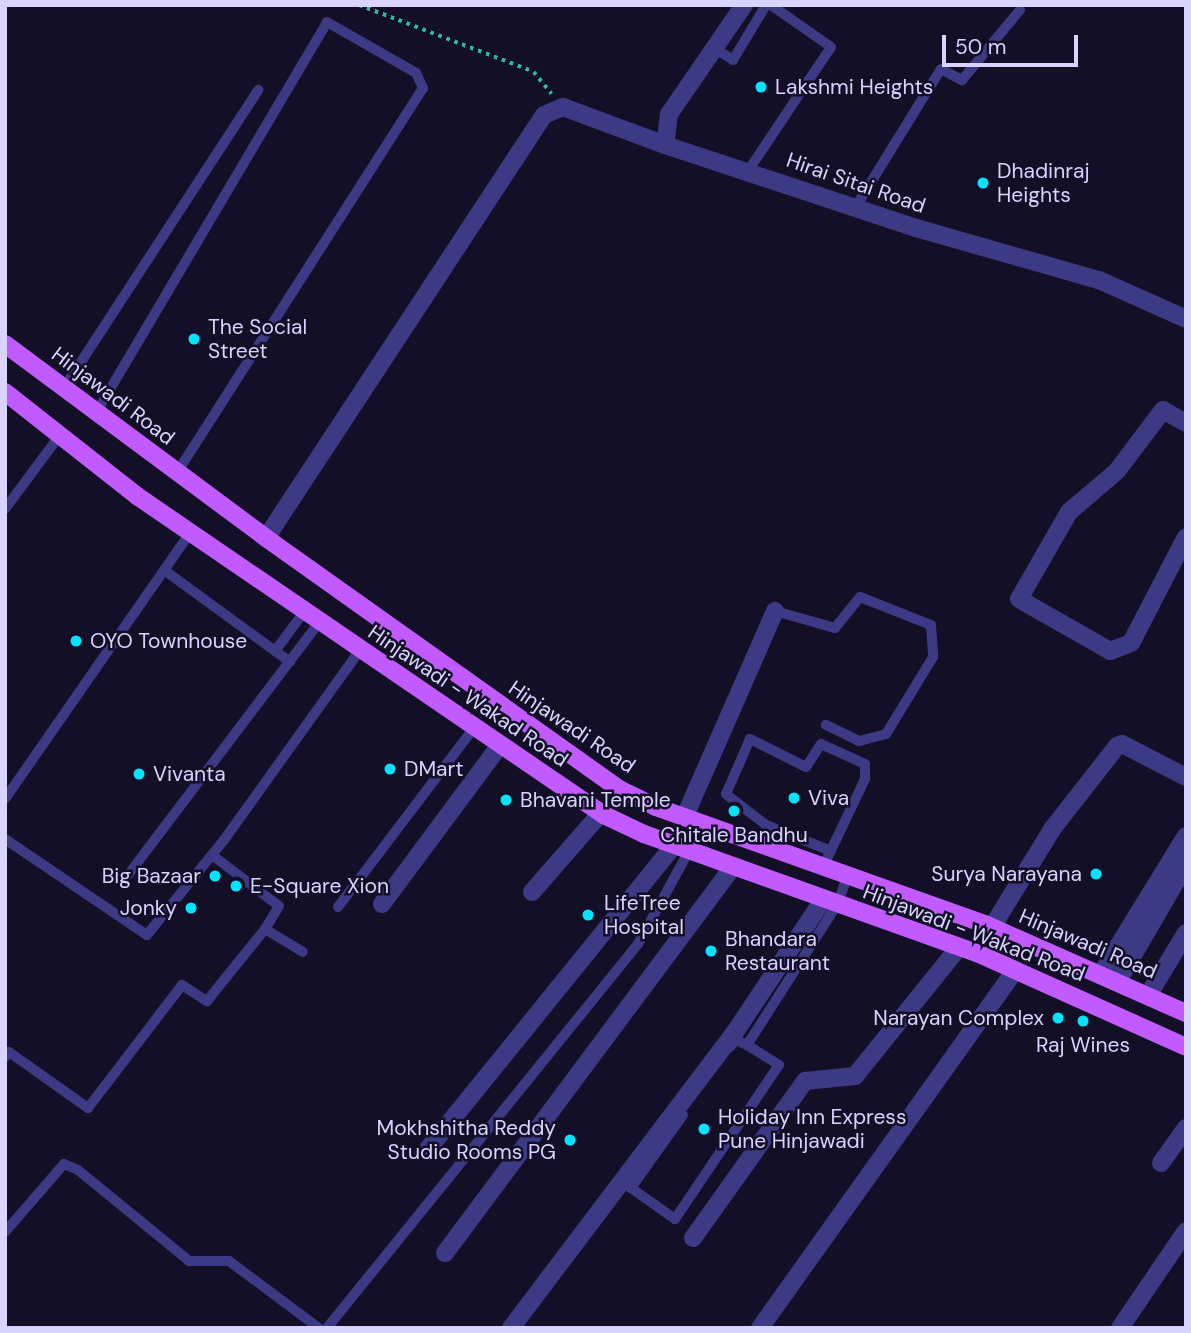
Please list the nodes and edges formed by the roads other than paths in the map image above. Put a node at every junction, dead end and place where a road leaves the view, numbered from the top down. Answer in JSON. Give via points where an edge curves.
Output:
{"nodes":[{"id":1,"x":744,"y":5,"type":"edge"},
{"id":2,"x":766,"y":5,"type":"edge"},
{"id":3,"x":771,"y":5,"type":"edge"},
{"id":4,"x":1020,"y":10,"type":"dead end"},
{"id":5,"x":715,"y":49,"type":"junction"},
{"id":6,"x":258,"y":90,"type":"dead end"},
{"id":7,"x":665,"y":145,"type":"junction"},
{"id":8,"x":748,"y":171,"type":"junction"},
{"id":9,"x":855,"y":208,"type":"junction"},
{"id":10,"x":1186,"y":319,"type":"edge"},
{"id":11,"x":5,"y":344,"type":"edge"},
{"id":12,"x":64,"y":388,"type":"junction"},
{"id":13,"x":5,"y":392,"type":"edge"},
{"id":14,"x":96,"y":413,"type":"junction"},
{"id":15,"x":1186,"y":424,"type":"edge"},
{"id":16,"x":60,"y":435,"type":"junction"},
{"id":17,"x":177,"y":472,"type":"junction"},
{"id":18,"x":5,"y":509,"type":"edge"},
{"id":19,"x":190,"y":533,"type":"junction"},
{"id":20,"x":1186,"y":537,"type":"edge"},
{"id":21,"x":266,"y":538,"type":"junction"},
{"id":22,"x":164,"y":570,"type":"junction"},
{"id":23,"x":775,"y":611,"type":"joint"},
{"id":24,"x":304,"y":612,"type":"junction"},
{"id":25,"x":319,"y":622,"type":"junction"},
{"id":26,"x":360,"y":650,"type":"junction"},
{"id":27,"x":275,"y":651,"type":"junction"},
{"id":28,"x":290,"y":662,"type":"junction"},
{"id":29,"x":826,"y":725,"type":"dead end"},
{"id":30,"x":474,"y":728,"type":"junction"},
{"id":31,"x":500,"y":745,"type":"junction"},
{"id":32,"x":1186,"y":777,"type":"edge"},
{"id":33,"x":5,"y":799,"type":"edge"},
{"id":34,"x":601,"y":813,"type":"junction"},
{"id":35,"x":685,"y":817,"type":"junction"},
{"id":36,"x":1186,"y":836,"type":"edge"},
{"id":37,"x":5,"y":839,"type":"edge"},
{"id":38,"x":682,"y":848,"type":"junction"},
{"id":39,"x":831,"y":851,"type":"junction"},
{"id":40,"x":212,"y":855,"type":"junction"},
{"id":41,"x":1186,"y":864,"type":"edge"},
{"id":42,"x":733,"y":867,"type":"junction"},
{"id":43,"x":823,"y":867,"type":"junction"},
{"id":44,"x":848,"y":874,"type":"junction"},
{"id":45,"x":128,"y":875,"type":"dead end"},
{"id":46,"x":532,"y":892,"type":"dead end"},
{"id":47,"x":830,"y":902,"type":"junction"},
{"id":48,"x":382,"y":904,"type":"dead end"},
{"id":49,"x":338,"y":907,"type":"dead end"},
{"id":50,"x":992,"y":927,"type":"junction"},
{"id":51,"x":265,"y":929,"type":"junction"},
{"id":52,"x":1186,"y":933,"type":"edge"},
{"id":53,"x":959,"y":947,"type":"junction"},
{"id":54,"x":303,"y":952,"type":"dead end"},
{"id":55,"x":1015,"y":970,"type":"junction"},
{"id":56,"x":1109,"y":977,"type":"junction"},
{"id":57,"x":1149,"y":994,"type":"junction"},
{"id":58,"x":1186,"y":1013,"type":"edge"},
{"id":59,"x":747,"y":1045,"type":"junction"},
{"id":60,"x":1186,"y":1047,"type":"edge"},
{"id":61,"x":5,"y":1057,"type":"edge"},
{"id":62,"x":1186,"y":1128,"type":"edge"},
{"id":63,"x":428,"y":1149,"type":"dead end"},
{"id":64,"x":1161,"y":1163,"type":"dead end"},
{"id":65,"x":1186,"y":1231,"type":"edge"},
{"id":66,"x":5,"y":1232,"type":"edge"},
{"id":67,"x":693,"y":1238,"type":"dead end"},
{"id":68,"x":445,"y":1253,"type":"dead end"},
{"id":69,"x":319,"y":1328,"type":"edge"},
{"id":70,"x":327,"y":1328,"type":"edge"},
{"id":71,"x":511,"y":1328,"type":"edge"},
{"id":72,"x":760,"y":1328,"type":"edge"},
{"id":73,"x":1120,"y":1328,"type":"edge"}],
"edges":[{"from":1,"to":5,"type":"street"},
{"from":2,"to":5,"type":"lane","via":[[733,60]]},
{"from":3,"to":8,"type":"lane","via":[[831,47]]},
{"from":4,"to":9,"type":"lane","via":[[962,80],[941,69]]},
{"from":5,"to":7,"type":"street","via":[[669,114]]},
{"from":6,"to":12,"type":"lane"},
{"from":7,"to":8,"type":"street","name":"Hirai Sitai Road"},
{"from":7,"to":21,"type":"street","name":"Hirai Sitai Road","via":[[563,107],[544,115]]},
{"from":8,"to":9,"type":"street","name":"Hirai Sitai Road"},
{"from":9,"to":10,"type":"street","name":"Hirai Sitai Road","via":[[1099,280]]},
{"from":11,"to":12,"type":"main road","name":"Hinjawadi Road"},
{"from":12,"to":14,"type":"main road","name":"Hinjawadi Road"},
{"from":13,"to":16,"type":"main road","name":"Hinjawadi - Wakad Road"},
{"from":14,"to":17,"type":"main road","name":"Hinjawadi Road"},
{"from":14,"to":17,"type":"lane","via":[[327,22],[416,73],[423,88]]},
{"from":15,"to":20,"type":"street","via":[[1163,411],[1117,471],[1069,512],[1019,599],[1110,651],[1131,643]]},
{"from":16,"to":18,"type":"lane"},
{"from":16,"to":19,"type":"main road","name":"Hinjawadi - Wakad Road"},
{"from":17,"to":21,"type":"main road","name":"Hinjawadi Road"},
{"from":19,"to":22,"type":"lane"},
{"from":19,"to":24,"type":"main road","name":"Hinjawadi - Wakad Road"},
{"from":21,"to":35,"type":"main road","name":"Hinjawadi Road","via":[[584,766],[619,789]]},
{"from":22,"to":27,"type":"lane"},
{"from":22,"to":33,"type":"lane"},
{"from":23,"to":29,"type":"lane","via":[[835,628],[860,597],[931,625],[933,657],[886,734],[859,741]]},
{"from":23,"to":35,"type":"street"},
{"from":24,"to":25,"type":"main road","name":"Hinjawadi - Wakad Road"},
{"from":24,"to":27,"type":"lane"},
{"from":25,"to":26,"type":"main road","name":"Hinjawadi - Wakad Road"},
{"from":25,"to":28,"type":"lane"},
{"from":26,"to":30,"type":"main road","name":"Hinjawadi - Wakad Road"},
{"from":26,"to":40,"type":"lane"},
{"from":27,"to":28,"type":"lane"},
{"from":28,"to":45,"type":"lane"},
{"from":30,"to":31,"type":"main road","name":"Hinjawadi - Wakad Road"},
{"from":30,"to":49,"type":"lane"},
{"from":31,"to":34,"type":"main road","name":"Hinjawadi - Wakad Road"},
{"from":31,"to":48,"type":"street"},
{"from":32,"to":50,"type":"street","via":[[1122,744],[1116,746],[1053,828]]},
{"from":34,"to":38,"type":"main road","name":"Hinjawadi - Wakad Road"},
{"from":34,"to":46,"type":"street"},
{"from":35,"to":43,"type":"main road","name":"Hinjawadi Road"},
{"from":36,"to":56,"type":"street"},
{"from":37,"to":40,"type":"lane","via":[[147,935]]},
{"from":38,"to":42,"type":"main road","name":"Hinjawadi - Wakad Road"},
{"from":38,"to":63,"type":"street"},
{"from":38,"to":70,"type":"lane","via":[[638,944]]},
{"from":39,"to":39,"type":"lane","via":[[865,779],[865,764],[821,744],[806,767],[750,738],[726,794],[766,825]]},
{"from":39,"to":43,"type":"lane"},
{"from":40,"to":51,"type":"lane","via":[[279,906]]},
{"from":41,"to":56,"type":"street"},
{"from":42,"to":47,"type":"main road","name":"Hinjawadi - Wakad Road"},
{"from":42,"to":68,"type":"street"},
{"from":43,"to":44,"type":"main road","name":"Hinjawadi Road"},
{"from":44,"to":47,"type":"lane"},
{"from":44,"to":50,"type":"main road","name":"Hinjawadi Road"},
{"from":47,"to":53,"type":"main road","name":"Hinjawadi - Wakad Road"},
{"from":47,"to":59,"type":"lane"},
{"from":47,"to":71,"type":"street"},
{"from":50,"to":56,"type":"main road","name":"Hinjawadi Road"},
{"from":51,"to":54,"type":"lane"},
{"from":51,"to":61,"type":"lane","via":[[207,1001],[182,985],[88,1108],[9,1052]]},
{"from":52,"to":57,"type":"street"},
{"from":53,"to":55,"type":"main road","name":"Hinjawadi - Wakad Road"},
{"from":53,"to":67,"type":"street","via":[[855,1076],[805,1081]]},
{"from":55,"to":60,"type":"main road","name":"Hinjawadi - Wakad Road"},
{"from":55,"to":72,"type":"street"},
{"from":56,"to":57,"type":"main road","name":"Hinjawadi Road"},
{"from":57,"to":58,"type":"main road","name":"Hinjawadi Road"},
{"from":59,"to":59,"type":"lane","via":[[779,1065],[675,1219],[631,1188],[736,1040]]},
{"from":62,"to":64,"type":"street"},
{"from":65,"to":73,"type":"street"},
{"from":66,"to":69,"type":"lane","via":[[64,1164],[78,1170],[189,1261],[229,1262]]}]}
